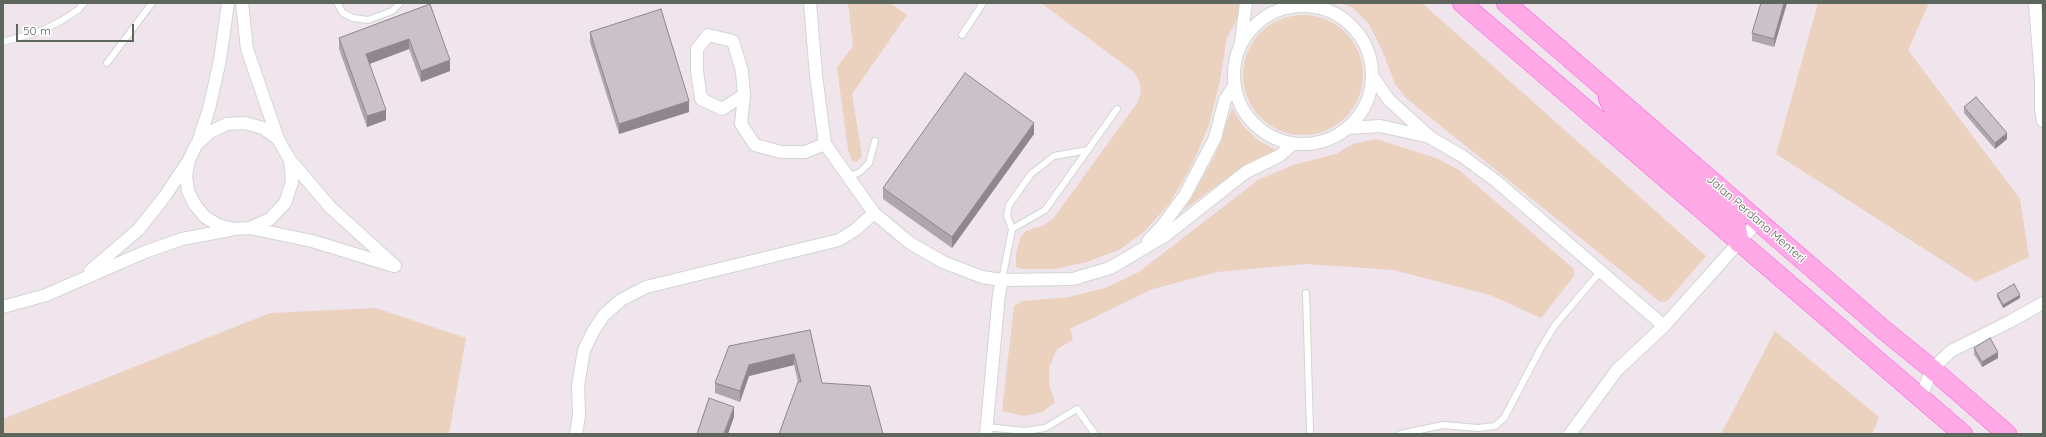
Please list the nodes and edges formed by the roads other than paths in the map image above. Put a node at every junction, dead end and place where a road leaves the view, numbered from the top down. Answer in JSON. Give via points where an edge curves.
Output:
{"nodes":[{"id":1,"x":84,"y":3,"type":"edge"},
{"id":2,"x":152,"y":3,"type":"edge"},
{"id":3,"x":228,"y":3,"type":"edge"},
{"id":4,"x":242,"y":3,"type":"edge"},
{"id":5,"x":337,"y":3,"type":"edge"},
{"id":6,"x":400,"y":3,"type":"edge"},
{"id":7,"x":810,"y":3,"type":"edge"},
{"id":8,"x":983,"y":3,"type":"edge"},
{"id":9,"x":1246,"y":3,"type":"edge"},
{"id":10,"x":1462,"y":3,"type":"edge"},
{"id":11,"x":1506,"y":3,"type":"edge"},
{"id":12,"x":2035,"y":3,"type":"edge"},
{"id":13,"x":1298,"y":4,"type":"edge"},
{"id":14,"x":962,"y":35,"type":"dead end"},
{"id":15,"x":3,"y":42,"type":"edge"},
{"id":16,"x":1241,"y":43,"type":"junction"},
{"id":17,"x":107,"y":63,"type":"dead end"},
{"id":18,"x":1373,"y":77,"type":"junction"},
{"id":19,"x":1601,"y":85,"type":"junction"},
{"id":20,"x":1234,"y":86,"type":"junction"},
{"id":21,"x":744,"y":95,"type":"junction"},
{"id":22,"x":1117,"y":109,"type":"dead end"},
{"id":23,"x":2043,"y":121,"type":"edge"},
{"id":24,"x":1348,"y":128,"type":"junction"},
{"id":25,"x":1431,"y":138,"type":"junction"},
{"id":26,"x":278,"y":139,"type":"junction"},
{"id":27,"x":875,"y":141,"type":"dead end"},
{"id":28,"x":825,"y":144,"type":"junction"},
{"id":29,"x":1293,"y":144,"type":"junction"},
{"id":30,"x":196,"y":145,"type":"junction"},
{"id":31,"x":1088,"y":150,"type":"junction"},
{"id":32,"x":189,"y":160,"type":"junction"},
{"id":33,"x":290,"y":160,"type":"junction"},
{"id":34,"x":849,"y":176,"type":"junction"},
{"id":35,"x":874,"y":213,"type":"junction"},
{"id":36,"x":1758,"y":221,"type":"junction"},
{"id":37,"x":250,"y":228,"type":"junction"},
{"id":38,"x":1012,"y":228,"type":"junction"},
{"id":39,"x":233,"y":229,"type":"junction"},
{"id":40,"x":1739,"y":243,"type":"junction"},
{"id":41,"x":1134,"y":255,"type":"junction"},
{"id":42,"x":1600,"y":272,"type":"junction"},
{"id":43,"x":1002,"y":280,"type":"junction"},
{"id":44,"x":79,"y":281,"type":"junction"},
{"id":45,"x":1306,"y":294,"type":"dead end"},
{"id":46,"x":2043,"y":303,"type":"edge"},
{"id":47,"x":3,"y":307,"type":"edge"},
{"id":48,"x":1664,"y":326,"type":"junction"},
{"id":49,"x":1932,"y":369,"type":"junction"},
{"id":50,"x":1921,"y":397,"type":"junction"},
{"id":51,"x":1310,"y":430,"type":"dead end"},
{"id":52,"x":986,"y":431,"type":"edge"},
{"id":53,"x":576,"y":434,"type":"edge"},
{"id":54,"x":1095,"y":434,"type":"edge"},
{"id":55,"x":1400,"y":434,"type":"edge"},
{"id":56,"x":1570,"y":434,"type":"edge"},
{"id":57,"x":1963,"y":434,"type":"edge"},
{"id":58,"x":2007,"y":434,"type":"edge"}],
"edges":[{"from":1,"to":15,"type":"lane","via":[[61,21],[40,31]]},
{"from":2,"to":17,"type":"lane"},
{"from":3,"to":30,"type":"street","via":[[220,60],[209,109]]},
{"from":4,"to":26,"type":"street","via":[[246,49]]},
{"from":5,"to":6,"type":"lane","via":[[343,13],[353,18],[368,20],[392,10]]},
{"from":7,"to":28,"type":"street"},
{"from":8,"to":14,"type":"lane"},
{"from":9,"to":16,"type":"street"},
{"from":10,"to":40,"type":"main road"},
{"from":11,"to":19,"type":"main road","name":"Jalan Perdana Menteri"},
{"from":12,"to":23,"type":"street"},
{"from":13,"to":16,"type":"street","via":[[1276,10],[1256,24]]},
{"from":13,"to":18,"type":"street","via":[[1322,8],[1343,17],[1359,34],[1370,54]]},
{"from":16,"to":20,"type":"street","via":[[1234,64]]},
{"from":18,"to":24,"type":"street","via":[[1369,96],[1361,113]]},
{"from":18,"to":25,"type":"street","via":[[1389,100]]},
{"from":19,"to":36,"type":"main road","name":"Jalan Perdana Menteri"},
{"from":19,"to":40,"type":"main road","via":[[1616,115],[1735,219]]},
{"from":20,"to":29,"type":"street","via":[[1241,107],[1254,125],[1272,138]]},
{"from":20,"to":41,"type":"street","via":[[1225,100],[1215,138],[1185,195],[1163,225]]},
{"from":21,"to":21,"type":"street","via":[[742,70],[733,41],[708,35],[697,49],[701,99],[722,109]]},
{"from":21,"to":28,"type":"street","via":[[741,124],[755,145],[781,152],[805,152]]},
{"from":22,"to":31,"type":"lane"},
{"from":24,"to":25,"type":"street","via":[[1380,126]]},
{"from":24,"to":29,"type":"street","via":[[1332,139]]},
{"from":25,"to":42,"type":"street","via":[[1462,156],[1496,181]]},
{"from":26,"to":30,"type":"street","via":[[263,128],[245,123],[227,124],[210,132]]},
{"from":26,"to":33,"type":"street"},
{"from":27,"to":34,"type":"lane","via":[[869,163],[860,172]]},
{"from":28,"to":34,"type":"street"},
{"from":29,"to":41,"type":"street","via":[[1279,156],[1246,172],[1166,235]]},
{"from":30,"to":32,"type":"street"},
{"from":31,"to":38,"type":"lane","via":[[1045,210]]},
{"from":31,"to":38,"type":"lane","via":[[1054,156],[1031,174],[1009,205],[1007,216]]},
{"from":32,"to":39,"type":"street","via":[[186,175],[188,191],[195,205],[205,217],[218,225]]},
{"from":32,"to":44,"type":"street","via":[[139,229]]},
{"from":33,"to":37,"type":"street","via":[[292,182],[285,203],[270,220]]},
{"from":33,"to":37,"type":"street","via":[[330,207],[395,266],[312,241]]},
{"from":34,"to":35,"type":"street"},
{"from":35,"to":43,"type":"street","via":[[910,243],[943,262],[982,277]]},
{"from":35,"to":53,"type":"street","via":[[839,240],[646,286],[621,300],[604,315],[584,350],[578,386],[579,415]]},
{"from":36,"to":40,"type":"street"},
{"from":36,"to":49,"type":"main road","name":"Jalan Perdana Menteri"},
{"from":37,"to":39,"type":"street"},
{"from":38,"to":43,"type":"lane"},
{"from":39,"to":44,"type":"street","via":[[182,239]]},
{"from":40,"to":48,"type":"street"},
{"from":40,"to":50,"type":"main road"},
{"from":41,"to":43,"type":"street","via":[[1110,268],[1073,279]]},
{"from":42,"to":48,"type":"street"},
{"from":42,"to":55,"type":"lane","via":[[1555,325],[1504,418],[1495,426],[1478,428],[1443,425]]},
{"from":43,"to":52,"type":"street"},
{"from":44,"to":47,"type":"street","via":[[46,296]]},
{"from":45,"to":51,"type":"lane"},
{"from":46,"to":49,"type":"street","via":[[1951,352]]},
{"from":48,"to":56,"type":"street","via":[[1618,370]]},
{"from":49,"to":50,"type":"street"},
{"from":49,"to":58,"type":"main road","name":"Jalan Perdana Menteri"},
{"from":50,"to":57,"type":"main road"},
{"from":52,"to":54,"type":"lane","via":[[1045,428],[1077,409]]}]}
